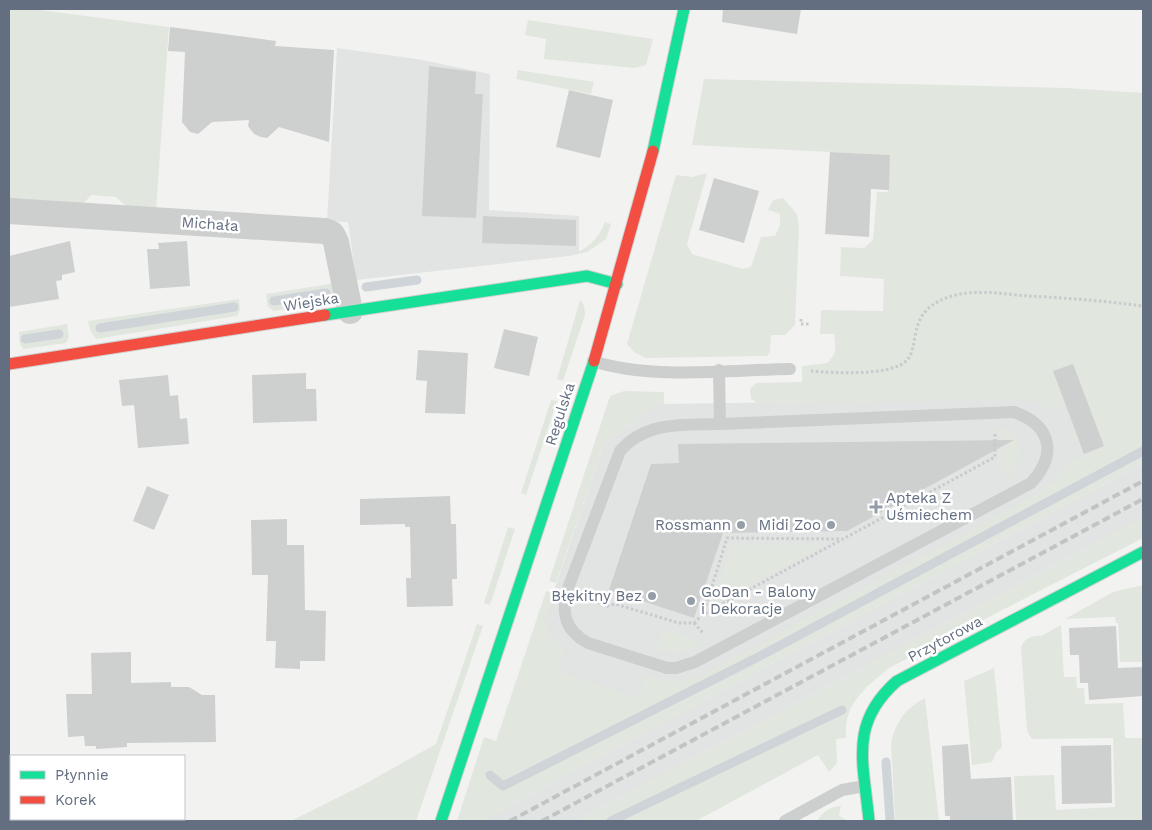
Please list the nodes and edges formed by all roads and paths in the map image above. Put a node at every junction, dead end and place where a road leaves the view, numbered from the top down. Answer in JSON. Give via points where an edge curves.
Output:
{"nodes":[{"id":1,"x":684,"y":9,"type":"edge"},
{"id":2,"x":9,"y":211,"type":"edge"},
{"id":3,"x":617,"y":284,"type":"junction"},
{"id":4,"x":1143,"y":306,"type":"edge"},
{"id":5,"x":350,"y":311,"type":"junction"},
{"id":6,"x":801,"y":319,"type":"dead end"},
{"id":7,"x":810,"y":324,"type":"dead end"},
{"id":8,"x":593,"y":361,"type":"junction"},
{"id":9,"x":9,"y":364,"type":"edge"},
{"id":10,"x":790,"y":369,"type":"joint"},
{"id":11,"x":719,"y":370,"type":"junction"},
{"id":12,"x":994,"y":412,"type":"junction"},
{"id":13,"x":720,"y":424,"type":"junction"},
{"id":14,"x":842,"y":540,"type":"junction"},
{"id":15,"x":1143,"y":552,"type":"edge"},
{"id":16,"x":580,"y":596,"type":"dead end"},
{"id":17,"x":702,"y":615,"type":"junction"},
{"id":18,"x":865,"y":786,"type":"junction"},
{"id":19,"x":441,"y":821,"type":"edge"},
{"id":20,"x":785,"y":821,"type":"edge"},
{"id":21,"x":869,"y":821,"type":"edge"}],
"edges":[{"from":1,"to":3,"type":"street","name":"Regulska","via":[[658,134]]},
{"from":2,"to":5,"type":"street","name":"Michała","via":[[325,231],[336,240]]},
{"from":3,"to":5,"type":"street","name":"Wiejska","via":[[579,276]]},
{"from":3,"to":8,"type":"street","name":"Regulska"},
{"from":4,"to":10,"type":"path","via":[[973,292],[946,298],[922,314],[914,331],[911,352],[906,361],[894,367],[829,372]]},
{"from":5,"to":9,"type":"street","name":"Wiejska"},
{"from":6,"to":7,"type":"path","via":[[801,324]]},
{"from":8,"to":11,"type":"lane","via":[[612,368],[638,371]]},
{"from":8,"to":19,"type":"street","name":"Regulska"},
{"from":10,"to":11,"type":"lane"},
{"from":11,"to":13,"type":"lane"},
{"from":12,"to":13,"type":"lane"},
{"from":12,"to":13,"type":"lane","via":[[1027,416],[1043,430],[1047,458],[1031,483],[685,666],[657,666],[578,638],[565,618],[565,599],[620,451],[632,439],[656,428]]},
{"from":12,"to":14,"type":"path","via":[[995,456]]},
{"from":14,"to":17,"type":"path"},
{"from":14,"to":17,"type":"path","via":[[727,538]]},
{"from":15,"to":18,"type":"street","name":"Przytorowa","via":[[885,690],[873,704],[864,725]]},
{"from":16,"to":17,"type":"path","via":[[679,624],[694,623]]},
{"from":18,"to":20,"type":"lane","via":[[842,790]]},
{"from":18,"to":21,"type":"street","name":"Przytorowa"}]}
